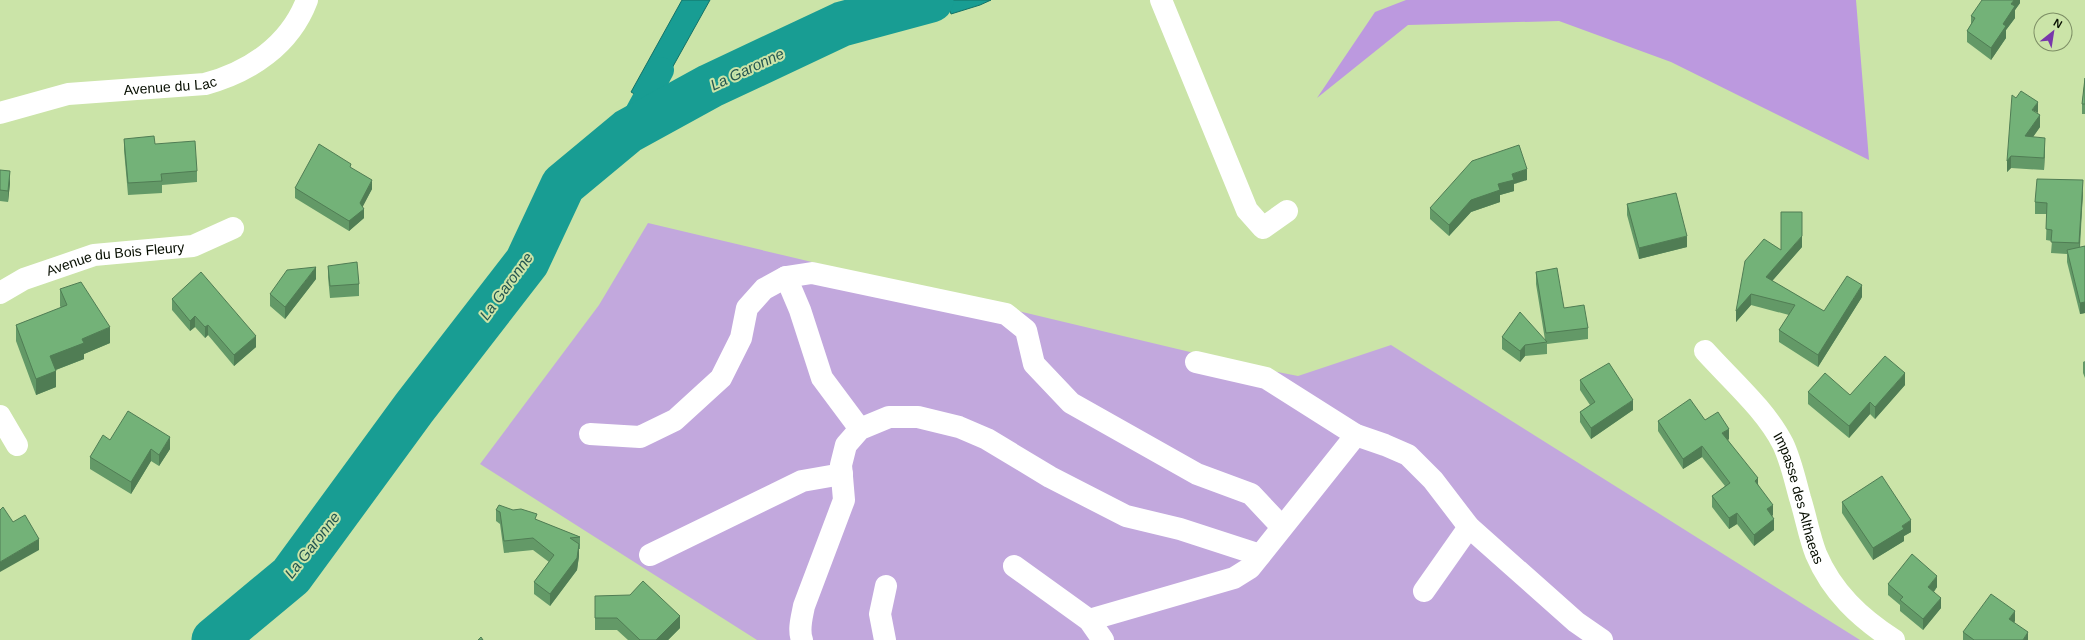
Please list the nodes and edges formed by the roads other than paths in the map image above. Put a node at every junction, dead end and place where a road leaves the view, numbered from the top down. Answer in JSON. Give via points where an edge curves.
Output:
{"nodes":[{"id":1,"x":307,"y":0,"type":"edge"},
{"id":2,"x":1161,"y":0,"type":"edge"},
{"id":3,"x":0,"y":113,"type":"edge"},
{"id":4,"x":1287,"y":211,"type":"dead end"},
{"id":5,"x":233,"y":228,"type":"dead end"},
{"id":6,"x":786,"y":277,"type":"junction"},
{"id":7,"x":0,"y":293,"type":"edge"},
{"id":8,"x":1705,"y":351,"type":"dead end"},
{"id":9,"x":1196,"y":362,"type":"dead end"},
{"id":10,"x":0,"y":416,"type":"edge"},
{"id":11,"x":860,"y":429,"type":"junction"},
{"id":12,"x":590,"y":434,"type":"dead end"},
{"id":13,"x":1356,"y":435,"type":"junction"},
{"id":14,"x":17,"y":445,"type":"dead end"},
{"id":15,"x":842,"y":474,"type":"junction"},
{"id":16,"x":1282,"y":527,"type":"junction"},
{"id":17,"x":1469,"y":527,"type":"junction"},
{"id":18,"x":650,"y":555,"type":"dead end"},
{"id":19,"x":1260,"y":555,"type":"junction"},
{"id":20,"x":1014,"y":566,"type":"dead end"},
{"id":21,"x":886,"y":586,"type":"dead end"},
{"id":22,"x":1424,"y":591,"type":"dead end"},
{"id":23,"x":1089,"y":620,"type":"junction"},
{"id":24,"x":802,"y":640,"type":"edge"},
{"id":25,"x":885,"y":640,"type":"edge"},
{"id":26,"x":1103,"y":640,"type":"edge"},
{"id":27,"x":1602,"y":640,"type":"edge"},
{"id":28,"x":1894,"y":640,"type":"edge"}],
"edges":[{"from":1,"to":3,"type":"street","name":"Avenue du Lac","via":[[297,20],[275,48],[260,61],[224,79],[205,84],[68,94]]},
{"from":2,"to":4,"type":"street","via":[[1247,210],[1263,228]]},
{"from":5,"to":7,"type":"street","name":"Avenue du Bois Fleury","via":[[193,246],[94,255],[24,279]]},
{"from":6,"to":11,"type":"street","via":[[800,310],[822,378]]},
{"from":6,"to":12,"type":"street","via":[[764,289],[746,308],[741,338],[721,378],[675,420],[640,437]]},
{"from":6,"to":16,"type":"street","via":[[812,273],[1006,314],[1026,330],[1034,364],[1072,403],[1197,474],[1251,494]]},
{"from":8,"to":28,"type":"street","name":"Impasse des Althaeas","via":[[1767,420],[1782,443],[1791,465],[1816,553],[1826,575],[1853,610]]},
{"from":9,"to":13,"type":"street","via":[[1266,378]]},
{"from":10,"to":14,"type":"street"},
{"from":11,"to":15,"type":"street","via":[[846,445],[841,465]]},
{"from":11,"to":19,"type":"street","via":[[889,417],[918,417],[959,427],[987,439],[1050,477],[1126,516],[1180,529]]},
{"from":13,"to":16,"type":"street"},
{"from":13,"to":17,"type":"street","via":[[1385,444],[1408,455],[1433,480]]},
{"from":15,"to":18,"type":"street","via":[[802,481]]},
{"from":15,"to":24,"type":"street","via":[[844,500],[804,606]]},
{"from":16,"to":19,"type":"street"},
{"from":17,"to":22,"type":"street"},
{"from":17,"to":27,"type":"street","via":[[1576,622]]},
{"from":19,"to":23,"type":"street","via":[[1250,568],[1234,578]]},
{"from":20,"to":23,"type":"street"},
{"from":21,"to":25,"type":"street","via":[[880,614]]},
{"from":23,"to":26,"type":"street"}]}
